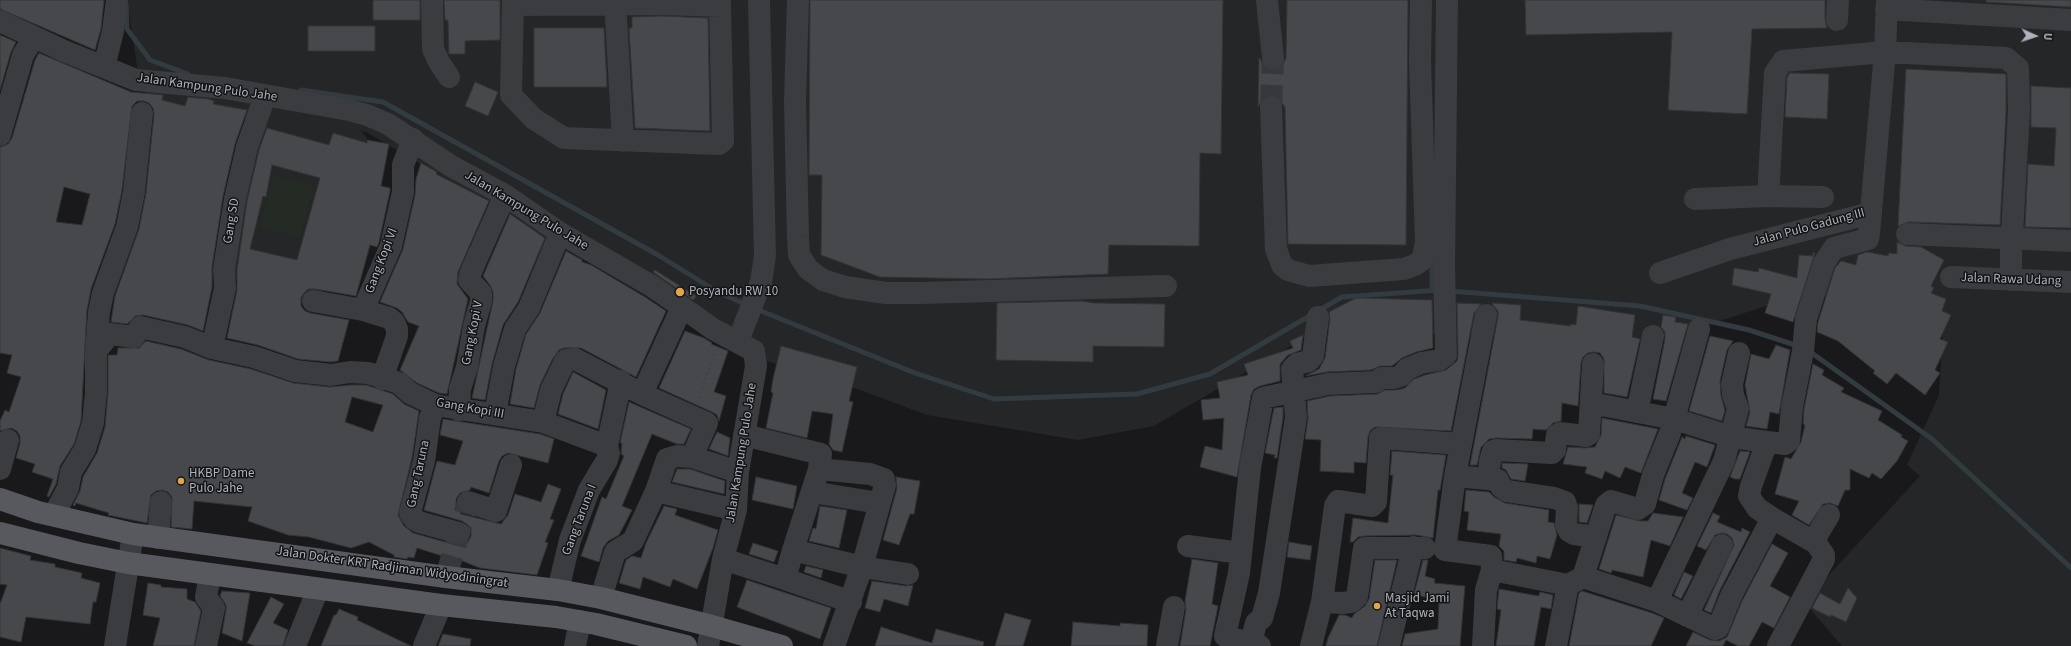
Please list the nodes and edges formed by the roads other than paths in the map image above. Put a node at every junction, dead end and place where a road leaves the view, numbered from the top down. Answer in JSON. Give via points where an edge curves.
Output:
{"nodes":[{"id":1,"x":117,"y":0,"type":"edge"},
{"id":2,"x":432,"y":0,"type":"edge"},
{"id":3,"x":759,"y":0,"type":"edge"},
{"id":4,"x":798,"y":0,"type":"edge"},
{"id":5,"x":1267,"y":0,"type":"edge"},
{"id":6,"x":1421,"y":0,"type":"edge"},
{"id":7,"x":1447,"y":0,"type":"edge"},
{"id":8,"x":663,"y":2,"type":"edge"},
{"id":9,"x":513,"y":3,"type":"edge"},
{"id":10,"x":616,"y":3,"type":"edge"},
{"id":11,"x":720,"y":3,"type":"edge"},
{"id":12,"x":1886,"y":5,"type":"edge"},
{"id":13,"x":1910,"y":5,"type":"edge"},
{"id":14,"x":2071,"y":20,"type":"edge"},
{"id":15,"x":0,"y":21,"type":"edge"},
{"id":16,"x":34,"y":37,"type":"junction"},
{"id":17,"x":1885,"y":52,"type":"junction"},
{"id":18,"x":1273,"y":58,"type":"tunnel mouth"},
{"id":19,"x":104,"y":67,"type":"junction"},
{"id":20,"x":449,"y":77,"type":"dead end"},
{"id":21,"x":265,"y":96,"type":"junction"},
{"id":22,"x":1271,"y":107,"type":"tunnel mouth"},
{"id":23,"x":142,"y":113,"type":"dead end"},
{"id":24,"x":0,"y":135,"type":"edge"},
{"id":25,"x":413,"y":139,"type":"junction"},
{"id":26,"x":623,"y":140,"type":"junction"},
{"id":27,"x":505,"y":195,"type":"junction"},
{"id":28,"x":1768,"y":196,"type":"junction"},
{"id":29,"x":1823,"y":197,"type":"dead end"},
{"id":30,"x":1695,"y":200,"type":"dead end"},
{"id":31,"x":1871,"y":213,"type":"junction"},
{"id":32,"x":560,"y":233,"type":"junction"},
{"id":33,"x":1907,"y":234,"type":"dead end"},
{"id":34,"x":2011,"y":239,"type":"junction"},
{"id":35,"x":2071,"y":241,"type":"edge"},
{"id":36,"x":1660,"y":273,"type":"dead end"},
{"id":37,"x":1951,"y":277,"type":"dead end"},
{"id":38,"x":2011,"y":280,"type":"junction"},
{"id":39,"x":2071,"y":282,"type":"edge"},
{"id":40,"x":1166,"y":286,"type":"dead end"},
{"id":41,"x":313,"y":301,"type":"dead end"},
{"id":42,"x":682,"y":307,"type":"junction"},
{"id":43,"x":363,"y":310,"type":"junction"},
{"id":44,"x":1486,"y":315,"type":"dead end"},
{"id":45,"x":1318,"y":317,"type":"dead end"},
{"id":46,"x":1699,"y":329,"type":"dead end"},
{"id":47,"x":741,"y":335,"type":"junction"},
{"id":48,"x":1653,"y":336,"type":"dead end"},
{"id":49,"x":212,"y":348,"type":"junction"},
{"id":50,"x":96,"y":350,"type":"junction"},
{"id":51,"x":1739,"y":353,"type":"dead end"},
{"id":52,"x":1593,"y":364,"type":"dead end"},
{"id":53,"x":382,"y":379,"type":"junction"},
{"id":54,"x":621,"y":381,"type":"junction"},
{"id":55,"x":1293,"y":390,"type":"junction"},
{"id":56,"x":642,"y":394,"type":"junction"},
{"id":57,"x":1591,"y":402,"type":"junction"},
{"id":58,"x":435,"y":405,"type":"junction"},
{"id":59,"x":459,"y":410,"type":"junction"},
{"id":60,"x":1637,"y":412,"type":"junction"},
{"id":61,"x":495,"y":414,"type":"junction"},
{"id":62,"x":543,"y":422,"type":"junction"},
{"id":63,"x":1672,"y":426,"type":"junction"},
{"id":64,"x":744,"y":434,"type":"junction"},
{"id":65,"x":1732,"y":437,"type":"junction"},
{"id":66,"x":8,"y":440,"type":"dead end"},
{"id":67,"x":1767,"y":442,"type":"junction"},
{"id":68,"x":1461,"y":444,"type":"junction"},
{"id":69,"x":608,"y":449,"type":"junction"},
{"id":70,"x":692,"y":457,"type":"junction"},
{"id":71,"x":511,"y":465,"type":"dead end"},
{"id":72,"x":0,"y":469,"type":"edge"},
{"id":73,"x":819,"y":469,"type":"junction"},
{"id":74,"x":738,"y":472,"type":"junction"},
{"id":75,"x":1455,"y":476,"type":"junction"},
{"id":76,"x":1488,"y":478,"type":"junction"},
{"id":77,"x":656,"y":491,"type":"junction"},
{"id":78,"x":812,"y":492,"type":"junction"},
{"id":79,"x":0,"y":499,"type":"edge"},
{"id":80,"x":161,"y":502,"type":"dead end"},
{"id":81,"x":468,"y":502,"type":"dead end"},
{"id":82,"x":879,"y":503,"type":"junction"},
{"id":83,"x":736,"y":510,"type":"junction"},
{"id":84,"x":54,"y":515,"type":"junction"},
{"id":85,"x":1829,"y":515,"type":"dead end"},
{"id":86,"x":1772,"y":518,"type":"junction"},
{"id":87,"x":0,"y":533,"type":"edge"},
{"id":88,"x":459,"y":533,"type":"dead end"},
{"id":89,"x":132,"y":534,"type":"junction"},
{"id":90,"x":1596,"y":537,"type":"junction"},
{"id":91,"x":158,"y":538,"type":"junction"},
{"id":92,"x":1814,"y":542,"type":"junction"},
{"id":93,"x":1722,"y":545,"type":"dead end"},
{"id":94,"x":1188,"y":546,"type":"dead end"},
{"id":95,"x":793,"y":550,"type":"junction"},
{"id":96,"x":1241,"y":553,"type":"junction"},
{"id":97,"x":723,"y":559,"type":"junction"},
{"id":98,"x":128,"y":563,"type":"junction"},
{"id":99,"x":862,"y":567,"type":"junction"},
{"id":100,"x":1492,"y":570,"type":"junction"},
{"id":101,"x":908,"y":574,"type":"dead end"},
{"id":102,"x":210,"y":575,"type":"junction"},
{"id":103,"x":785,"y":579,"type":"junction"},
{"id":104,"x":1575,"y":581,"type":"junction"},
{"id":105,"x":318,"y":589,"type":"junction"},
{"id":106,"x":558,"y":590,"type":"junction"},
{"id":107,"x":601,"y":598,"type":"junction"},
{"id":108,"x":1657,"y":601,"type":"junction"},
{"id":109,"x":851,"y":602,"type":"junction"},
{"id":110,"x":1322,"y":602,"type":"junction"},
{"id":111,"x":442,"y":605,"type":"junction"},
{"id":112,"x":1174,"y":607,"type":"dead end"},
{"id":113,"x":1686,"y":616,"type":"junction"},
{"id":114,"x":580,"y":621,"type":"junction"},
{"id":115,"x":710,"y":636,"type":"edge"},
{"id":116,"x":659,"y":643,"type":"edge"},
{"id":117,"x":1249,"y":644,"type":"edge"},
{"id":118,"x":115,"y":646,"type":"edge"},
{"id":119,"x":206,"y":646,"type":"edge"},
{"id":120,"x":295,"y":646,"type":"edge"},
{"id":121,"x":424,"y":646,"type":"edge"},
{"id":122,"x":575,"y":646,"type":"edge"},
{"id":123,"x":686,"y":646,"type":"edge"},
{"id":124,"x":782,"y":646,"type":"edge"},
{"id":125,"x":834,"y":646,"type":"edge"},
{"id":126,"x":1167,"y":646,"type":"edge"},
{"id":127,"x":1311,"y":646,"type":"edge"},
{"id":128,"x":1388,"y":646,"type":"edge"},
{"id":129,"x":1483,"y":646,"type":"edge"},
{"id":130,"x":1556,"y":646,"type":"edge"},
{"id":131,"x":1778,"y":646,"type":"edge"}],
"edges":[{"from":1,"to":19,"type":"street"},
{"from":2,"to":20,"type":"street","via":[[433,49]]},
{"from":3,"to":47,"type":"street","via":[[765,256],[761,282]]},
{"from":4,"to":40,"type":"street","via":[[795,102],[798,237],[799,255],[808,269],[823,280],[845,287],[886,293]]},
{"from":5,"to":18,"type":"street"},
{"from":6,"to":22,"type":"street","via":[[1420,62],[1426,243],[1422,260],[1415,265],[1404,269],[1309,276],[1288,270],[1282,265],[1276,249]]},
{"from":7,"to":55,"type":"street","via":[[1444,267],[1448,348],[1446,355],[1439,360],[1407,369],[1401,376],[1394,378]]},
{"from":8,"to":10,"type":"street"},
{"from":8,"to":11,"type":"street"},
{"from":9,"to":10,"type":"street"},
{"from":9,"to":26,"type":"street","via":[[511,95],[534,118],[564,138]]},
{"from":10,"to":26,"type":"street"},
{"from":11,"to":26,"type":"street","via":[[721,143]]},
{"from":12,"to":13,"type":"street"},
{"from":12,"to":17,"type":"street","name":"Jalan Pulo Gadung III"},
{"from":13,"to":14,"type":"street"},
{"from":15,"to":16,"type":"street","name":"Jalan Kampung Pulo Jahe"},
{"from":16,"to":19,"type":"street","name":"Jalan Kampung Pulo Jahe"},
{"from":16,"to":24,"type":"street","via":[[23,55]]},
{"from":17,"to":28,"type":"street","via":[[1783,61],[1775,73]]},
{"from":17,"to":31,"type":"street","name":"Jalan Pulo Gadung III"},
{"from":17,"to":34,"type":"street","via":[[2006,58],[2018,68],[2020,111]]},
{"from":19,"to":21,"type":"street","name":"Jalan Kampung Pulo Jahe","via":[[136,80],[225,88]]},
{"from":21,"to":25,"type":"street","name":"Jalan Kampung Pulo Jahe","via":[[367,115]]},
{"from":21,"to":49,"type":"street","name":"Gang SD","via":[[247,147],[235,199],[224,269],[225,288]]},
{"from":23,"to":50,"type":"street","via":[[134,192],[127,227],[103,293]]},
{"from":25,"to":27,"type":"street","name":"Jalan Kampung Pulo Jahe","via":[[450,166]]},
{"from":25,"to":43,"type":"street","name":"Gang Kopi VI","via":[[403,165],[403,192],[391,246]]},
{"from":27,"to":32,"type":"street","name":"Jalan Kampung Pulo Jahe"},
{"from":27,"to":59,"type":"street","name":"Gang Kopi V","via":[[470,274],[469,280],[480,293],[482,301],[460,389]]},
{"from":28,"to":29,"type":"street"},
{"from":28,"to":30,"type":"street"},
{"from":31,"to":36,"type":"street","name":"Jalan Pulo Gadung III","via":[[1730,250]]},
{"from":31,"to":67,"type":"street","via":[[1868,238],[1834,248],[1824,263],[1806,319],[1788,441],[1785,444]]},
{"from":32,"to":42,"type":"street","name":"Jalan Kampung Pulo Jahe","via":[[634,275]]},
{"from":32,"to":61,"type":"street","via":[[529,308],[515,329],[504,366]]},
{"from":33,"to":34,"type":"street"},
{"from":34,"to":35,"type":"street"},
{"from":34,"to":38,"type":"street"},
{"from":37,"to":38,"type":"street","name":"Jalan Rawa Udang"},
{"from":38,"to":39,"type":"street","name":"Jalan Rawa Udang"},
{"from":41,"to":43,"type":"street","name":"Gang Kopi VI"},
{"from":42,"to":47,"type":"street","name":"Jalan Kampung Pulo Jahe","via":[[713,328]]},
{"from":42,"to":56,"type":"street"},
{"from":43,"to":53,"type":"street","via":[[389,318],[397,329],[397,336]]},
{"from":44,"to":68,"type":"street"},
{"from":45,"to":55,"type":"street","via":[[1313,356],[1309,361],[1297,364],[1292,369]]},
{"from":46,"to":63,"type":"street"},
{"from":47,"to":64,"type":"street","name":"Jalan Kampung Pulo Jahe","via":[[754,351],[756,358]]},
{"from":48,"to":60,"type":"street"},
{"from":49,"to":50,"type":"street","name":"Gang Kopi III","via":[[185,337],[140,327],[134,337],[110,334]]},
{"from":49,"to":53,"type":"street","name":"Gang Kopi III","via":[[254,357],[302,372],[331,375],[368,373]]},
{"from":50,"to":84,"type":"street","via":[[96,393],[92,422],[85,449],[71,472],[68,488]]},
{"from":51,"to":65,"type":"street","via":[[1732,384],[1738,409]]},
{"from":52,"to":57,"type":"street"},
{"from":53,"to":58,"type":"street","name":"Gang Kopi III","via":[[399,383],[410,393]]},
{"from":54,"to":56,"type":"street"},
{"from":54,"to":62,"type":"street","via":[[575,359],[566,360],[552,390]]},
{"from":54,"to":69,"type":"street","name":"Gang Taruna I"},
{"from":55,"to":96,"type":"street","via":[[1262,398],[1250,468]]},
{"from":55,"to":117,"type":"street","via":[[1296,417],[1269,592],[1262,618],[1256,623]]},
{"from":56,"to":70,"type":"street","via":[[707,423]]},
{"from":57,"to":60,"type":"street"},
{"from":57,"to":76,"type":"street","via":[[1590,430],[1586,436],[1560,433],[1552,453],[1493,451]]},
{"from":58,"to":59,"type":"street","name":"Gang Kopi III"},
{"from":58,"to":88,"type":"street","name":"Gang Taruna","via":[[430,418],[424,462],[410,513],[419,522]]},
{"from":59,"to":61,"type":"street","name":"Gang Kopi III"},
{"from":60,"to":63,"type":"street"},
{"from":61,"to":62,"type":"street","name":"Gang Kopi III"},
{"from":62,"to":69,"type":"street","name":"Gang Kopi III"},
{"from":63,"to":65,"type":"street"},
{"from":63,"to":90,"type":"street","via":[[1652,475],[1645,504],[1638,509],[1608,502]]},
{"from":64,"to":73,"type":"street","via":[[818,452],[821,454]]},
{"from":64,"to":74,"type":"street","name":"Jalan Kampung Pulo Jahe"},
{"from":65,"to":67,"type":"street"},
{"from":65,"to":108,"type":"street","via":[[1716,480]]},
{"from":66,"to":72,"type":"street"},
{"from":67,"to":86,"type":"street","via":[[1749,496],[1757,508]]},
{"from":68,"to":75,"type":"street"},
{"from":68,"to":110,"type":"street","via":[[1380,438],[1376,502],[1372,506],[1338,501],[1335,506]]},
{"from":69,"to":106,"type":"street","name":"Gang Taruna I","via":[[607,460],[589,490],[570,540]]},
{"from":70,"to":74,"type":"street"},
{"from":70,"to":77,"type":"street","via":[[677,456],[667,459]]},
{"from":71,"to":81,"type":"street","via":[[496,511]]},
{"from":73,"to":78,"type":"street"},
{"from":73,"to":82,"type":"street","via":[[870,474],[884,479]]},
{"from":74,"to":83,"type":"street","name":"Jalan Kampung Pulo Jahe"},
{"from":75,"to":76,"type":"street"},
{"from":75,"to":100,"type":"street","via":[[1445,550],[1491,556]]},
{"from":76,"to":90,"type":"street","via":[[1498,480],[1501,487],[1507,491],[1565,502],[1566,525],[1569,531]]},
{"from":77,"to":83,"type":"street"},
{"from":77,"to":107,"type":"street","via":[[633,541],[615,552]]},
{"from":78,"to":82,"type":"street"},
{"from":78,"to":95,"type":"street"},
{"from":79,"to":84,"type":"main road","name":"Jalan Dokter KRT Radjiman Widyodiningrat"},
{"from":80,"to":91,"type":"street"},
{"from":82,"to":99,"type":"street"},
{"from":83,"to":97,"type":"street","name":"Jalan Kampung Pulo Jahe"},
{"from":84,"to":89,"type":"main road","name":"Jalan Dokter KRT Radjiman Widyodiningrat"},
{"from":85,"to":92,"type":"street"},
{"from":86,"to":92,"type":"street"},
{"from":86,"to":113,"type":"street","via":[[1731,596],[1718,628]]},
{"from":87,"to":98,"type":"main road"},
{"from":89,"to":91,"type":"main road","name":"Jalan Dokter KRT Radjiman Widyodiningrat"},
{"from":89,"to":98,"type":"street"},
{"from":90,"to":104,"type":"street"},
{"from":91,"to":106,"type":"main road","name":"Jalan Dokter KRT Radjiman Widyodiningrat"},
{"from":92,"to":131,"type":"street","via":[[1824,555],[1824,559]]},
{"from":93,"to":113,"type":"street"},
{"from":94,"to":96,"type":"street"},
{"from":95,"to":99,"type":"street"},
{"from":95,"to":103,"type":"street"},
{"from":96,"to":117,"type":"street","via":[[1225,636]]},
{"from":97,"to":103,"type":"street"},
{"from":97,"to":115,"type":"street","name":"Jalan Kampung Pulo Jahe"},
{"from":98,"to":102,"type":"main road"},
{"from":98,"to":118,"type":"street"},
{"from":99,"to":101,"type":"street"},
{"from":99,"to":109,"type":"street"},
{"from":100,"to":104,"type":"street"},
{"from":100,"to":129,"type":"street","via":[[1486,590]]},
{"from":102,"to":105,"type":"main road"},
{"from":102,"to":119,"type":"street","via":[[206,597],[214,608]]},
{"from":103,"to":109,"type":"street"},
{"from":104,"to":108,"type":"street"},
{"from":104,"to":130,"type":"street"},
{"from":105,"to":111,"type":"main road"},
{"from":105,"to":120,"type":"street"},
{"from":106,"to":107,"type":"main road","name":"Jalan Dokter KRT Radjiman Widyodiningrat"},
{"from":107,"to":115,"type":"main road","name":"Jalan Dokter KRT Radjiman Widyodiningrat"},
{"from":108,"to":113,"type":"street"},
{"from":109,"to":125,"type":"street"},
{"from":110,"to":127,"type":"street"},
{"from":110,"to":128,"type":"street","via":[[1351,602],[1357,597],[1364,548],[1419,548]]},
{"from":111,"to":114,"type":"main road"},
{"from":111,"to":121,"type":"street"},
{"from":112,"to":126,"type":"street"},
{"from":114,"to":116,"type":"main road"},
{"from":114,"to":122,"type":"street"},
{"from":115,"to":124,"type":"main road","name":"Jalan Dokter KRT Radjiman Widyodiningrat"},
{"from":116,"to":123,"type":"main road"}]}
